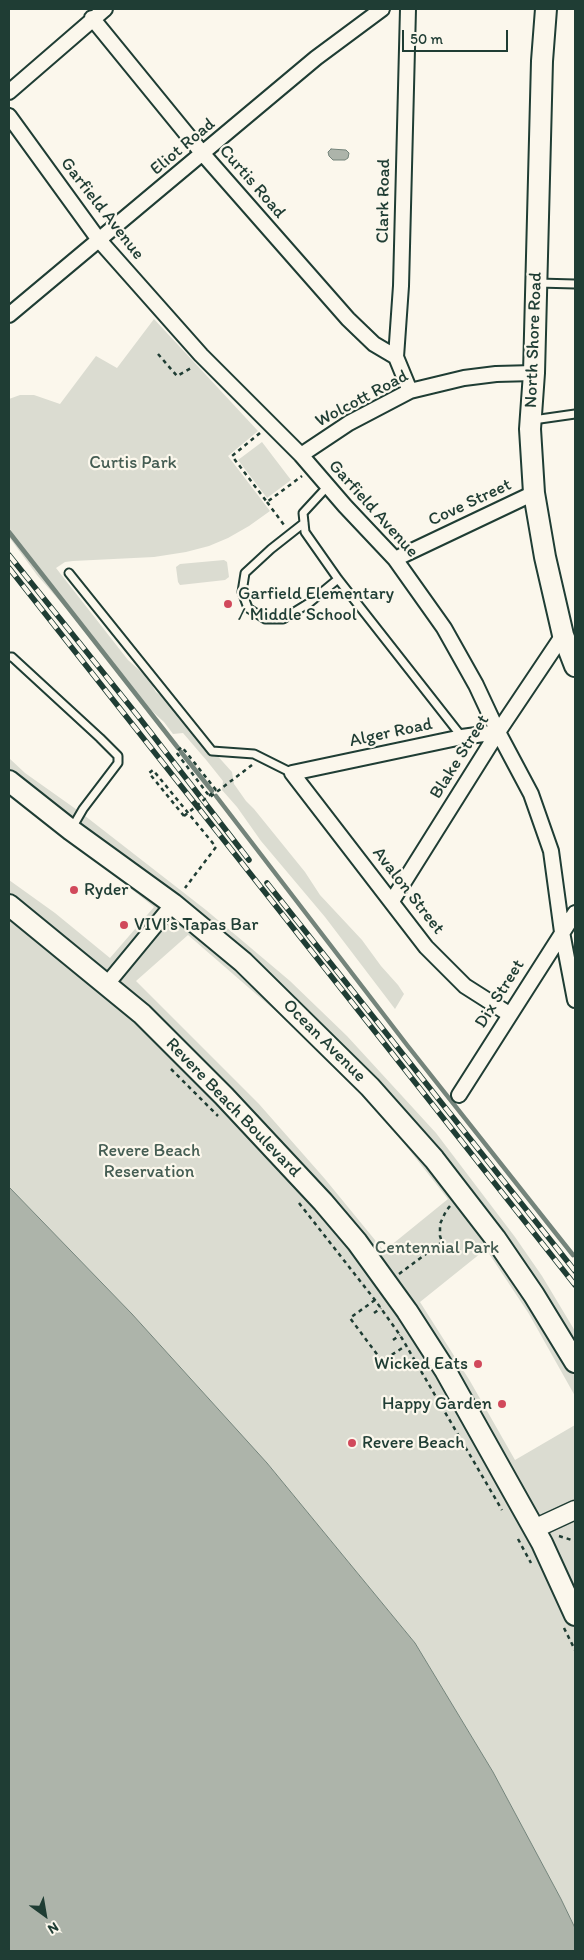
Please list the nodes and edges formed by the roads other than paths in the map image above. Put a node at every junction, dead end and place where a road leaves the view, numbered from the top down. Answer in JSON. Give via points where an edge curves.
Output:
{"nodes":[{"id":1,"x":105,"y":9,"type":"edge"},
{"id":2,"x":382,"y":9,"type":"edge"},
{"id":3,"x":408,"y":9,"type":"edge"},
{"id":4,"x":546,"y":9,"type":"edge"},
{"id":5,"x":92,"y":18,"type":"junction"},
{"id":6,"x":9,"y":92,"type":"edge"},
{"id":7,"x":9,"y":116,"type":"edge"},
{"id":8,"x":203,"y":154,"type":"junction"},
{"id":9,"x":99,"y":240,"type":"junction"},
{"id":10,"x":536,"y":283,"type":"junction"},
{"id":11,"x":575,"y":284,"type":"edge"},
{"id":12,"x":9,"y":315,"type":"edge"},
{"id":13,"x":396,"y":357,"type":"junction"},
{"id":14,"x":534,"y":373,"type":"junction"},
{"id":15,"x":410,"y":392,"type":"junction"},
{"id":16,"x":575,"y":414,"type":"edge"},
{"id":17,"x":530,"y":421,"type":"junction"},
{"id":18,"x":301,"y":455,"type":"junction"},
{"id":19,"x":327,"y":487,"type":"junction"},
{"id":20,"x":534,"y":493,"type":"junction"},
{"id":21,"x":304,"y":523,"type":"junction"},
{"id":22,"x":395,"y":559,"type":"junction"},
{"id":23,"x":69,"y":573,"type":"dead end"},
{"id":24,"x":338,"y":579,"type":"junction"},
{"id":25,"x":562,"y":635,"type":"junction"},
{"id":26,"x":9,"y":657,"type":"edge"},
{"id":27,"x":575,"y":666,"type":"edge"},
{"id":28,"x":498,"y":732,"type":"junction"},
{"id":29,"x":462,"y":737,"type":"junction"},
{"id":30,"x":292,"y":773,"type":"junction"},
{"id":31,"x":9,"y":781,"type":"edge"},
{"id":32,"x":71,"y":830,"type":"junction"},
{"id":33,"x":179,"y":896,"type":"junction"},
{"id":34,"x":392,"y":901,"type":"junction"},
{"id":35,"x":9,"y":904,"type":"edge"},
{"id":36,"x":575,"y":913,"type":"edge"},
{"id":37,"x":562,"y":932,"type":"junction"},
{"id":38,"x":107,"y":984,"type":"junction"},
{"id":39,"x":575,"y":1000,"type":"edge"},
{"id":40,"x":509,"y":1014,"type":"junction"},
{"id":41,"x":459,"y":1096,"type":"dead end"},
{"id":42,"x":575,"y":1362,"type":"edge"},
{"id":43,"x":575,"y":1510,"type":"edge"},
{"id":44,"x":525,"y":1532,"type":"junction"},
{"id":45,"x":575,"y":1614,"type":"edge"}],
"edges":[{"from":1,"to":5,"type":"street"},
{"from":2,"to":8,"type":"street","name":"Eliot Road","via":[[316,58]]},
{"from":3,"to":13,"type":"street","name":"Clark Road","via":[[401,286]]},
{"from":4,"to":10,"type":"main road","name":"North Shore Road"},
{"from":5,"to":6,"type":"street"},
{"from":5,"to":8,"type":"street","name":"Curtis Road"},
{"from":7,"to":9,"type":"street","name":"Garfield Avenue"},
{"from":8,"to":9,"type":"street","name":"Eliot Road"},
{"from":8,"to":13,"type":"street","name":"Curtis Road","via":[[348,319],[374,344]]},
{"from":9,"to":12,"type":"street","name":"Eliot Road"},
{"from":9,"to":18,"type":"street","name":"Garfield Avenue","via":[[201,355]]},
{"from":10,"to":11,"type":"lane"},
{"from":10,"to":14,"type":"main road","name":"North Shore Road"},
{"from":13,"to":15,"type":"street","name":"Clark Road"},
{"from":14,"to":15,"type":"street","name":"Wolcott Road","via":[[464,378]]},
{"from":14,"to":17,"type":"main road","name":"North Shore Road"},
{"from":15,"to":18,"type":"street","name":"Wolcott Road","via":[[349,424]]},
{"from":16,"to":17,"type":"lane"},
{"from":17,"to":20,"type":"main road","name":"North Shore Road"},
{"from":18,"to":19,"type":"street","name":"Garfield Avenue"},
{"from":19,"to":21,"type":"lane","via":[[303,513]]},
{"from":19,"to":22,"type":"street","name":"Garfield Avenue"},
{"from":20,"to":22,"type":"street","name":"Cove Street"},
{"from":20,"to":25,"type":"main road","name":"North Shore Road"},
{"from":21,"to":24,"type":"lane","via":[[305,532]]},
{"from":21,"to":24,"type":"lane","via":[[245,573],[242,592],[248,608],[265,618],[283,619]]},
{"from":22,"to":28,"type":"street","name":"Garfield Avenue","via":[[444,628]]},
{"from":23,"to":30,"type":"lane","via":[[212,751],[254,754]]},
{"from":24,"to":29,"type":"lane"},
{"from":25,"to":27,"type":"main road","name":"North Shore Road"},
{"from":25,"to":28,"type":"street","name":"Blake Street"},
{"from":26,"to":32,"type":"lane","via":[[118,756],[118,764]]},
{"from":28,"to":29,"type":"street","name":"Alger Road"},
{"from":28,"to":34,"type":"street","name":"Blake Street"},
{"from":28,"to":37,"type":"street","name":"Garfield Avenue","via":[[531,794],[551,850]]},
{"from":29,"to":30,"type":"street","name":"Alger Road"},
{"from":30,"to":34,"type":"street","name":"Avalon Street"},
{"from":31,"to":32,"type":"main road","name":"Ocean Avenue"},
{"from":32,"to":33,"type":"main road","name":"Ocean Avenue"},
{"from":33,"to":38,"type":"street"},
{"from":33,"to":42,"type":"main road","name":"Ocean Avenue","via":[[370,1087],[416,1138],[495,1238]]},
{"from":34,"to":40,"type":"street","name":"Avalon Street","via":[[426,947],[465,986]]},
{"from":35,"to":38,"type":"main road","name":"Revere Beach Boulevard"},
{"from":36,"to":37,"type":"street","name":"Dix Street"},
{"from":37,"to":39,"type":"street","name":"Garfield Avenue"},
{"from":37,"to":40,"type":"street","name":"Dix Street"},
{"from":38,"to":44,"type":"main road","name":"Revere Beach Boulevard","via":[[142,1014],[257,1132],[338,1219],[387,1283],[427,1341],[482,1433]]},
{"from":40,"to":41,"type":"street","name":"Dix Street"},
{"from":43,"to":44,"type":"street"},
{"from":44,"to":45,"type":"main road","name":"Revere Beach Boulevard"}]}
